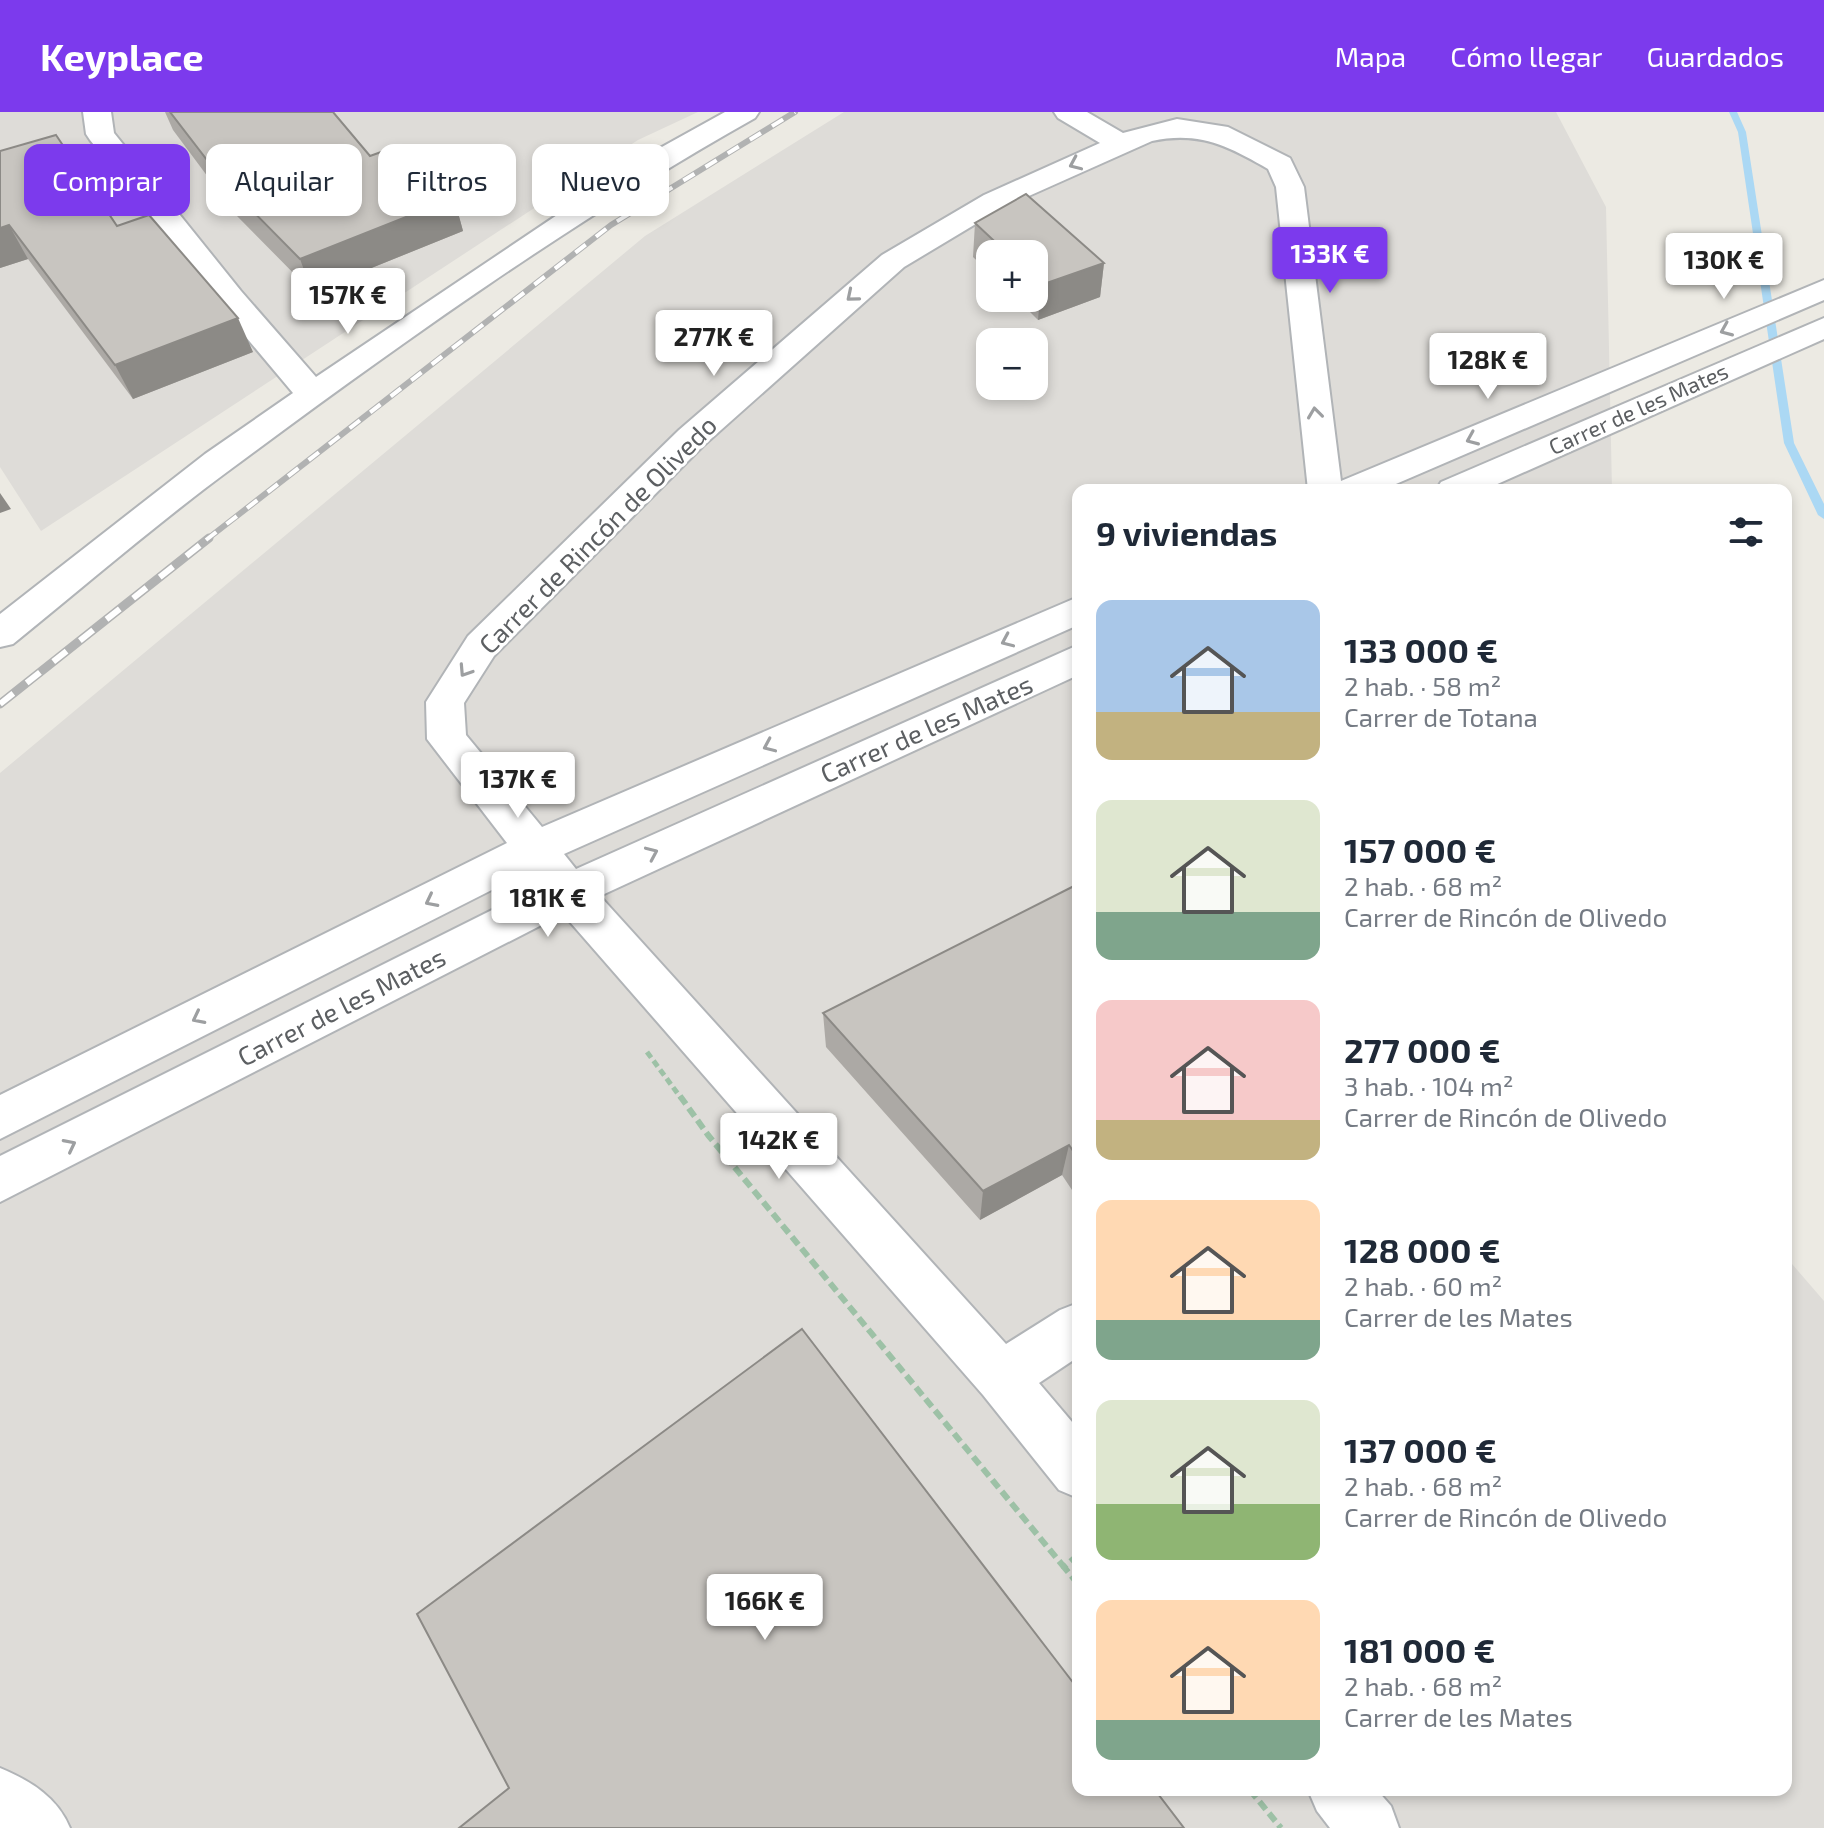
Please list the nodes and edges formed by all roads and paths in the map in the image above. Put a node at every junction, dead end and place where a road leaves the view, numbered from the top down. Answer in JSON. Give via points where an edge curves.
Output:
{"nodes":[{"id":1,"x":97,"y":112,"type":"edge"},
{"id":2,"x":745,"y":112,"type":"edge"},
{"id":3,"x":1068,"y":112,"type":"edge"},
{"id":4,"x":1130,"y":112,"type":"edge"},
{"id":5,"x":1167,"y":130,"type":"junction"},
{"id":6,"x":1121,"y":144,"type":"junction"},
{"id":7,"x":1824,"y":289,"type":"edge"},
{"id":8,"x":1824,"y":327,"type":"edge"},
{"id":9,"x":313,"y":395,"type":"junction"},
{"id":10,"x":1324,"y":484,"type":"edge"},
{"id":11,"x":1365,"y":484,"type":"edge"},
{"id":12,"x":1467,"y":484,"type":"edge"},
{"id":13,"x":1072,"y":613,"type":"edge"},
{"id":14,"x":0,"y":634,"type":"edge"},
{"id":15,"x":1072,"y":662,"type":"edge"},
{"id":16,"x":536,"y":848,"type":"junction"},
{"id":17,"x":569,"y":891,"type":"junction"},
{"id":18,"x":645,"y":1048,"type":"dead end"},
{"id":19,"x":0,"y":1118,"type":"edge"},
{"id":20,"x":0,"y":1180,"type":"edge"},
{"id":21,"x":1072,"y":1332,"type":"edge"},
{"id":22,"x":1001,"y":1377,"type":"junction"},
{"id":23,"x":1072,"y":1464,"type":"edge"},
{"id":24,"x":1072,"y":1560,"type":"edge"},
{"id":25,"x":1064,"y":1567,"type":"junction"},
{"id":26,"x":1072,"y":1577,"type":"edge"},
{"id":27,"x":1255,"y":1796,"type":"edge"},
{"id":28,"x":1343,"y":1796,"type":"edge"},
{"id":29,"x":0,"y":1798,"type":"edge"},
{"id":30,"x":40,"y":1828,"type":"edge"},
{"id":31,"x":1281,"y":1828,"type":"edge"},
{"id":32,"x":1369,"y":1828,"type":"edge"}],
"edges":[{"from":1,"to":9,"type":"street","via":[[100,134]]},
{"from":2,"to":9,"type":"street","via":[[652,164]]},
{"from":3,"to":6,"type":"street"},
{"from":4,"to":5,"type":"street"},
{"from":5,"to":6,"type":"street","name":"Carrer de Rincón de Olivedo"},
{"from":10,"to":5,"type":"street","name":"Carrer de Rincón de Olivedo","one_way":true,"via":[[1290,187],[1280,164],[1218,133]]},
{"from":6,"to":16,"type":"street","name":"Carrer de Rincón de Olivedo","one_way":true,"via":[[994,201],[893,261],[691,438],[481,646],[445,702],[447,739]]},
{"from":7,"to":11,"type":"street","name":"Carrer de les Mates","one_way":true},
{"from":8,"to":12,"type":"street","name":"Carrer de les Mates"},
{"from":9,"to":14,"type":"street","via":[[217,462]]},
{"from":13,"to":16,"type":"street","name":"Carrer de les Mates","one_way":true},
{"from":17,"to":15,"type":"street","name":"Carrer de les Mates","one_way":true},
{"from":16,"to":17,"type":"street","name":"Carrer de Rincón de Olivedo"},
{"from":16,"to":19,"type":"street","name":"Carrer de les Mates","one_way":true},
{"from":20,"to":17,"type":"street","name":"Carrer de les Mates","one_way":true},
{"from":17,"to":22,"type":"street","name":"Carrer de Rincón de Olivedo"},
{"from":18,"to":25,"type":"path","via":[[708,1135]]},
{"from":21,"to":22,"type":"street"},
{"from":22,"to":23,"type":"street","name":"Carrer de Rincón de Olivedo"},
{"from":24,"to":25,"type":"path"},
{"from":25,"to":26,"type":"path"},
{"from":27,"to":31,"type":"path"},
{"from":28,"to":32,"type":"street"},
{"from":29,"to":30,"type":"street"}]}
